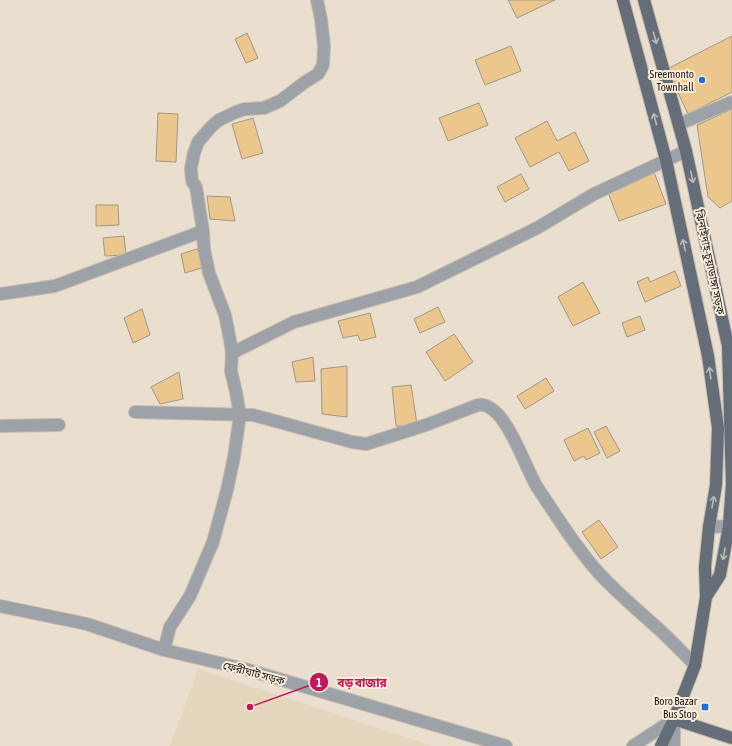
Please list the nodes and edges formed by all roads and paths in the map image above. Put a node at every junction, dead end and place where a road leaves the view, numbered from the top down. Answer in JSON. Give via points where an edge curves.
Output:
{"nodes":[{"id":1,"x":317,"y":0,"type":"edge"},
{"id":2,"x":623,"y":0,"type":"edge"},
{"id":3,"x":644,"y":0,"type":"edge"},
{"id":4,"x":732,"y":102,"type":"edge"},
{"id":5,"x":679,"y":124,"type":"junction"},
{"id":6,"x":686,"y":151,"type":"junction"},
{"id":7,"x":666,"y":160,"type":"junction"},
{"id":8,"x":203,"y":231,"type":"junction"},
{"id":9,"x":0,"y":294,"type":"edge"},
{"id":10,"x":232,"y":353,"type":"junction"},
{"id":11,"x":135,"y":412,"type":"dead end"},
{"id":12,"x":240,"y":415,"type":"junction"},
{"id":13,"x":59,"y":425,"type":"dead end"},
{"id":14,"x":0,"y":426,"type":"edge"},
{"id":15,"x":731,"y":438,"type":"edge"},
{"id":16,"x":730,"y":526,"type":"edge"},
{"id":17,"x":709,"y":527,"type":"junction"},
{"id":18,"x":706,"y":596,"type":"junction"},
{"id":19,"x":0,"y":606,"type":"edge"},
{"id":20,"x":164,"y":650,"type":"junction"},
{"id":21,"x":695,"y":665,"type":"junction"},
{"id":22,"x":674,"y":719,"type":"junction"},
{"id":23,"x":732,"y":738,"type":"edge"},
{"id":24,"x":506,"y":746,"type":"edge"},
{"id":25,"x":633,"y":746,"type":"edge"},
{"id":26,"x":660,"y":746,"type":"edge"},
{"id":27,"x":674,"y":746,"type":"edge"}],
"edges":[{"from":1,"to":8,"type":"street","via":[[324,46],[323,65],[318,74],[280,101],[264,108],[245,109],[219,120],[198,142],[194,154],[192,181],[196,187]]},
{"from":7,"to":2,"type":"main road","name":"ঝিনাইদাহ-চুয়াডাঙ্গা সড়ক","one_way":true},
{"from":3,"to":5,"type":"main road","name":"ঝিনাইদাহ-চুয়াডাঙ্গা সড়ক","one_way":true},
{"from":4,"to":5,"type":"street"},
{"from":5,"to":6,"type":"main road","name":"ঝিনাইদাহ-চুয়াডাঙ্গা সড়ক"},
{"from":6,"to":7,"type":"street"},
{"from":6,"to":15,"type":"main road","name":"ঝিনাইদাহ-চুয়াডাঙ্গা সড়ক","one_way":true,"via":[[728,346]]},
{"from":7,"to":10,"type":"street","via":[[594,194],[537,228],[417,287],[294,322]]},
{"from":17,"to":7,"type":"main road","name":"ঝিনাইদাহ-চুয়াডাঙ্গা সড়ক","one_way":true,"via":[[716,485],[718,428],[708,356]]},
{"from":8,"to":9,"type":"street","via":[[55,286]]},
{"from":8,"to":10,"type":"street","via":[[209,273],[225,315]]},
{"from":10,"to":12,"type":"street","via":[[231,371]]},
{"from":11,"to":12,"type":"street"},
{"from":12,"to":20,"type":"street","via":[[227,490],[213,542],[190,596],[170,628]]},
{"from":12,"to":21,"type":"street","via":[[253,415],[366,444],[484,404],[491,407],[511,433],[535,484],[596,571]]},
{"from":13,"to":14,"type":"street"},
{"from":15,"to":16,"type":"main road","name":"ঝিনাইদাহ-চুয়াডাঙ্গা সড়ক"},
{"from":16,"to":17,"type":"street"},
{"from":16,"to":18,"type":"main road","name":"ঝিনাইদাহ-চুয়াডাঙ্গা সড়ক","one_way":true,"via":[[720,576]]},
{"from":17,"to":18,"type":"main road","name":"ঝিনাইদাহ-চুয়াডাঙ্গা সড়ক","via":[[705,567]]},
{"from":18,"to":21,"type":"main road","name":"ঝিনাইদাহ-চুয়াডাঙ্গা সড়ক"},
{"from":19,"to":20,"type":"street","name":"ফেরীঘাট সড়ক","via":[[87,624]]},
{"from":20,"to":24,"type":"street","name":"ফেরীঘাট সড়ক","via":[[253,672]]},
{"from":21,"to":22,"type":"main road","name":"ঝিনাইদাহ-চুয়াডাঙ্গা সড়ক"},
{"from":22,"to":23,"type":"main road"},
{"from":22,"to":25,"type":"street"},
{"from":22,"to":26,"type":"main road","name":"ঝিনাইদাহ-চুয়াডাঙ্গা সড়ক"},
{"from":22,"to":27,"type":"street"}]}
